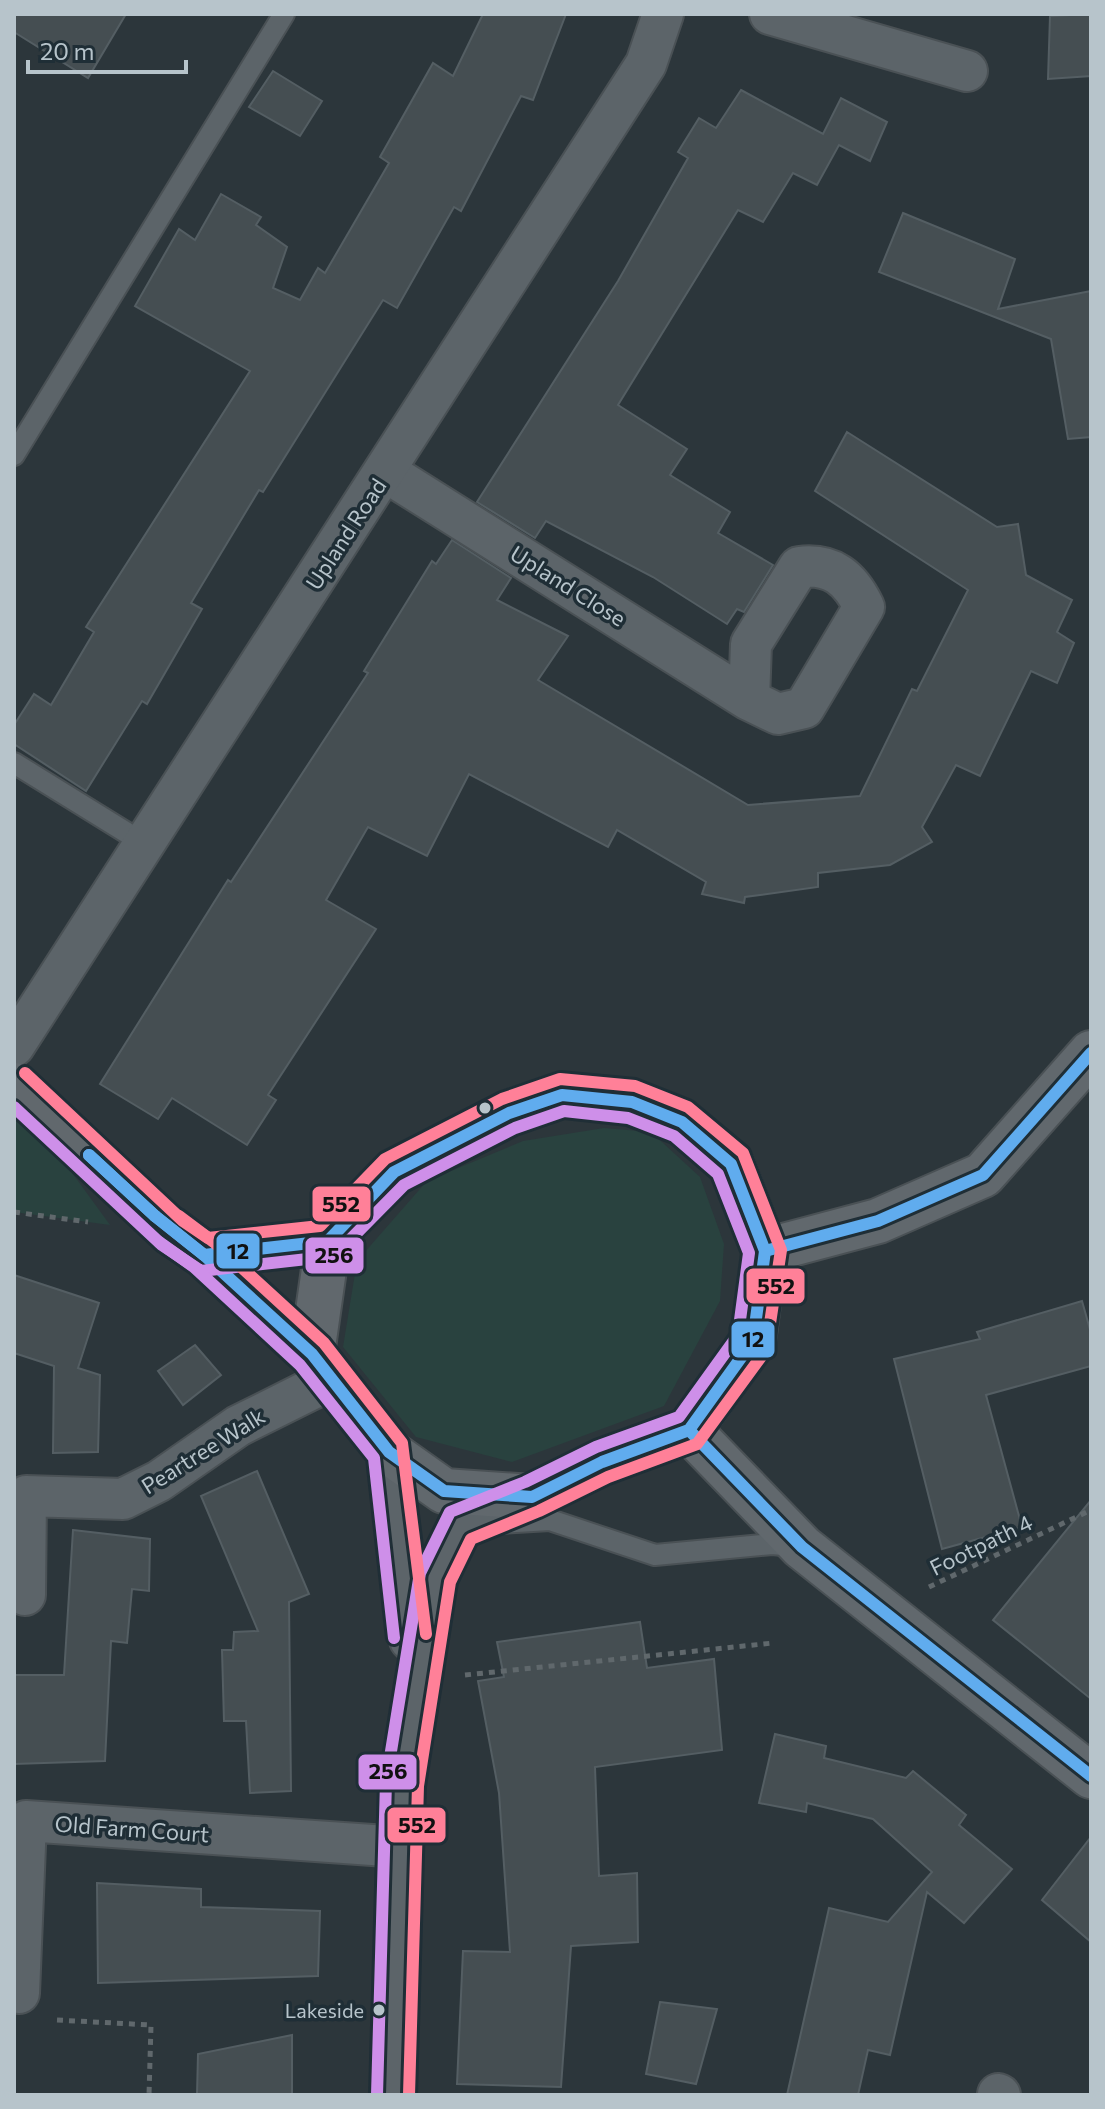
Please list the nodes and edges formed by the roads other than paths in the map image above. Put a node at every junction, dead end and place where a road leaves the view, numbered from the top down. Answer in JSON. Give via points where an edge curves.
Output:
{"nodes":[{"id":1,"x":284,"y":14,"type":"edge"},
{"id":2,"x":663,"y":14,"type":"edge"},
{"id":3,"x":770,"y":14,"type":"edge"},
{"id":4,"x":967,"y":71,"type":"dead end"},
{"id":5,"x":14,"y":455,"type":"edge"},
{"id":6,"x":386,"y":472,"type":"junction"},
{"id":7,"x":749,"y":700,"type":"dead end"},
{"id":8,"x":14,"y":763,"type":"edge"},
{"id":9,"x":145,"y":844,"type":"junction"},
{"id":10,"x":14,"y":1046,"type":"edge"},
{"id":11,"x":1091,"y":1053,"type":"edge"},
{"id":12,"x":14,"y":1085,"type":"edge"},
{"id":13,"x":328,"y":1241,"type":"junction"},
{"id":14,"x":765,"y":1251,"type":"junction"},
{"id":15,"x":204,"y":1255,"type":"junction"},
{"id":16,"x":321,"y":1367,"type":"junction"},
{"id":17,"x":689,"y":1430,"type":"junction"},
{"id":18,"x":389,"y":1452,"type":"junction"},
{"id":19,"x":532,"y":1497,"type":"junction"},
{"id":20,"x":459,"y":1526,"type":"junction"},
{"id":21,"x":802,"y":1547,"type":"junction"},
{"id":22,"x":25,"y":1595,"type":"dead end"},
{"id":23,"x":414,"y":1692,"type":"junction"},
{"id":24,"x":1091,"y":1776,"type":"edge"},
{"id":25,"x":401,"y":1847,"type":"junction"},
{"id":26,"x":19,"y":1993,"type":"road end"},
{"id":27,"x":393,"y":2095,"type":"edge"}],
"edges":[{"from":1,"to":5,"type":"lane"},
{"from":2,"to":6,"type":"street","name":"Upland Road","via":[[646,64]]},
{"from":3,"to":4,"type":"street"},
{"from":6,"to":7,"type":"street","name":"Upland Close"},
{"from":6,"to":9,"type":"street","name":"Upland Road"},
{"from":8,"to":9,"type":"lane"},
{"from":9,"to":10,"type":"street","name":"Upland Road"},
{"from":11,"to":14,"type":"street","via":[[983,1175],[878,1221]]},
{"from":12,"to":15,"type":"street","via":[[173,1233]]},
{"from":13,"to":14,"type":"street","via":[[394,1172],[509,1113],[562,1095],[632,1102],[682,1122],[731,1164]]},
{"from":13,"to":15,"type":"street"},
{"from":13,"to":16,"type":"street"},
{"from":14,"to":17,"type":"street","via":[[753,1341]]},
{"from":15,"to":16,"type":"street"},
{"from":16,"to":18,"type":"street"},
{"from":16,"to":22,"type":"street","name":"Peartree Walk","via":[[159,1481],[123,1499],[26,1496]]},
{"from":17,"to":19,"type":"street","via":[[602,1462]]},
{"from":17,"to":21,"type":"street"},
{"from":18,"to":19,"type":"street","via":[[444,1491]]},
{"from":18,"to":23,"type":"street"},
{"from":19,"to":20,"type":"street"},
{"from":20,"to":21,"type":"lane","via":[[550,1520],[655,1555],[772,1544]]},
{"from":20,"to":23,"type":"street","via":[[435,1577]]},
{"from":21,"to":24,"type":"street"},
{"from":23,"to":25,"type":"street","via":[[402,1785]]},
{"from":25,"to":26,"type":"street","name":"Old Farm Court","via":[[26,1821]]},
{"from":25,"to":27,"type":"street"}]}
